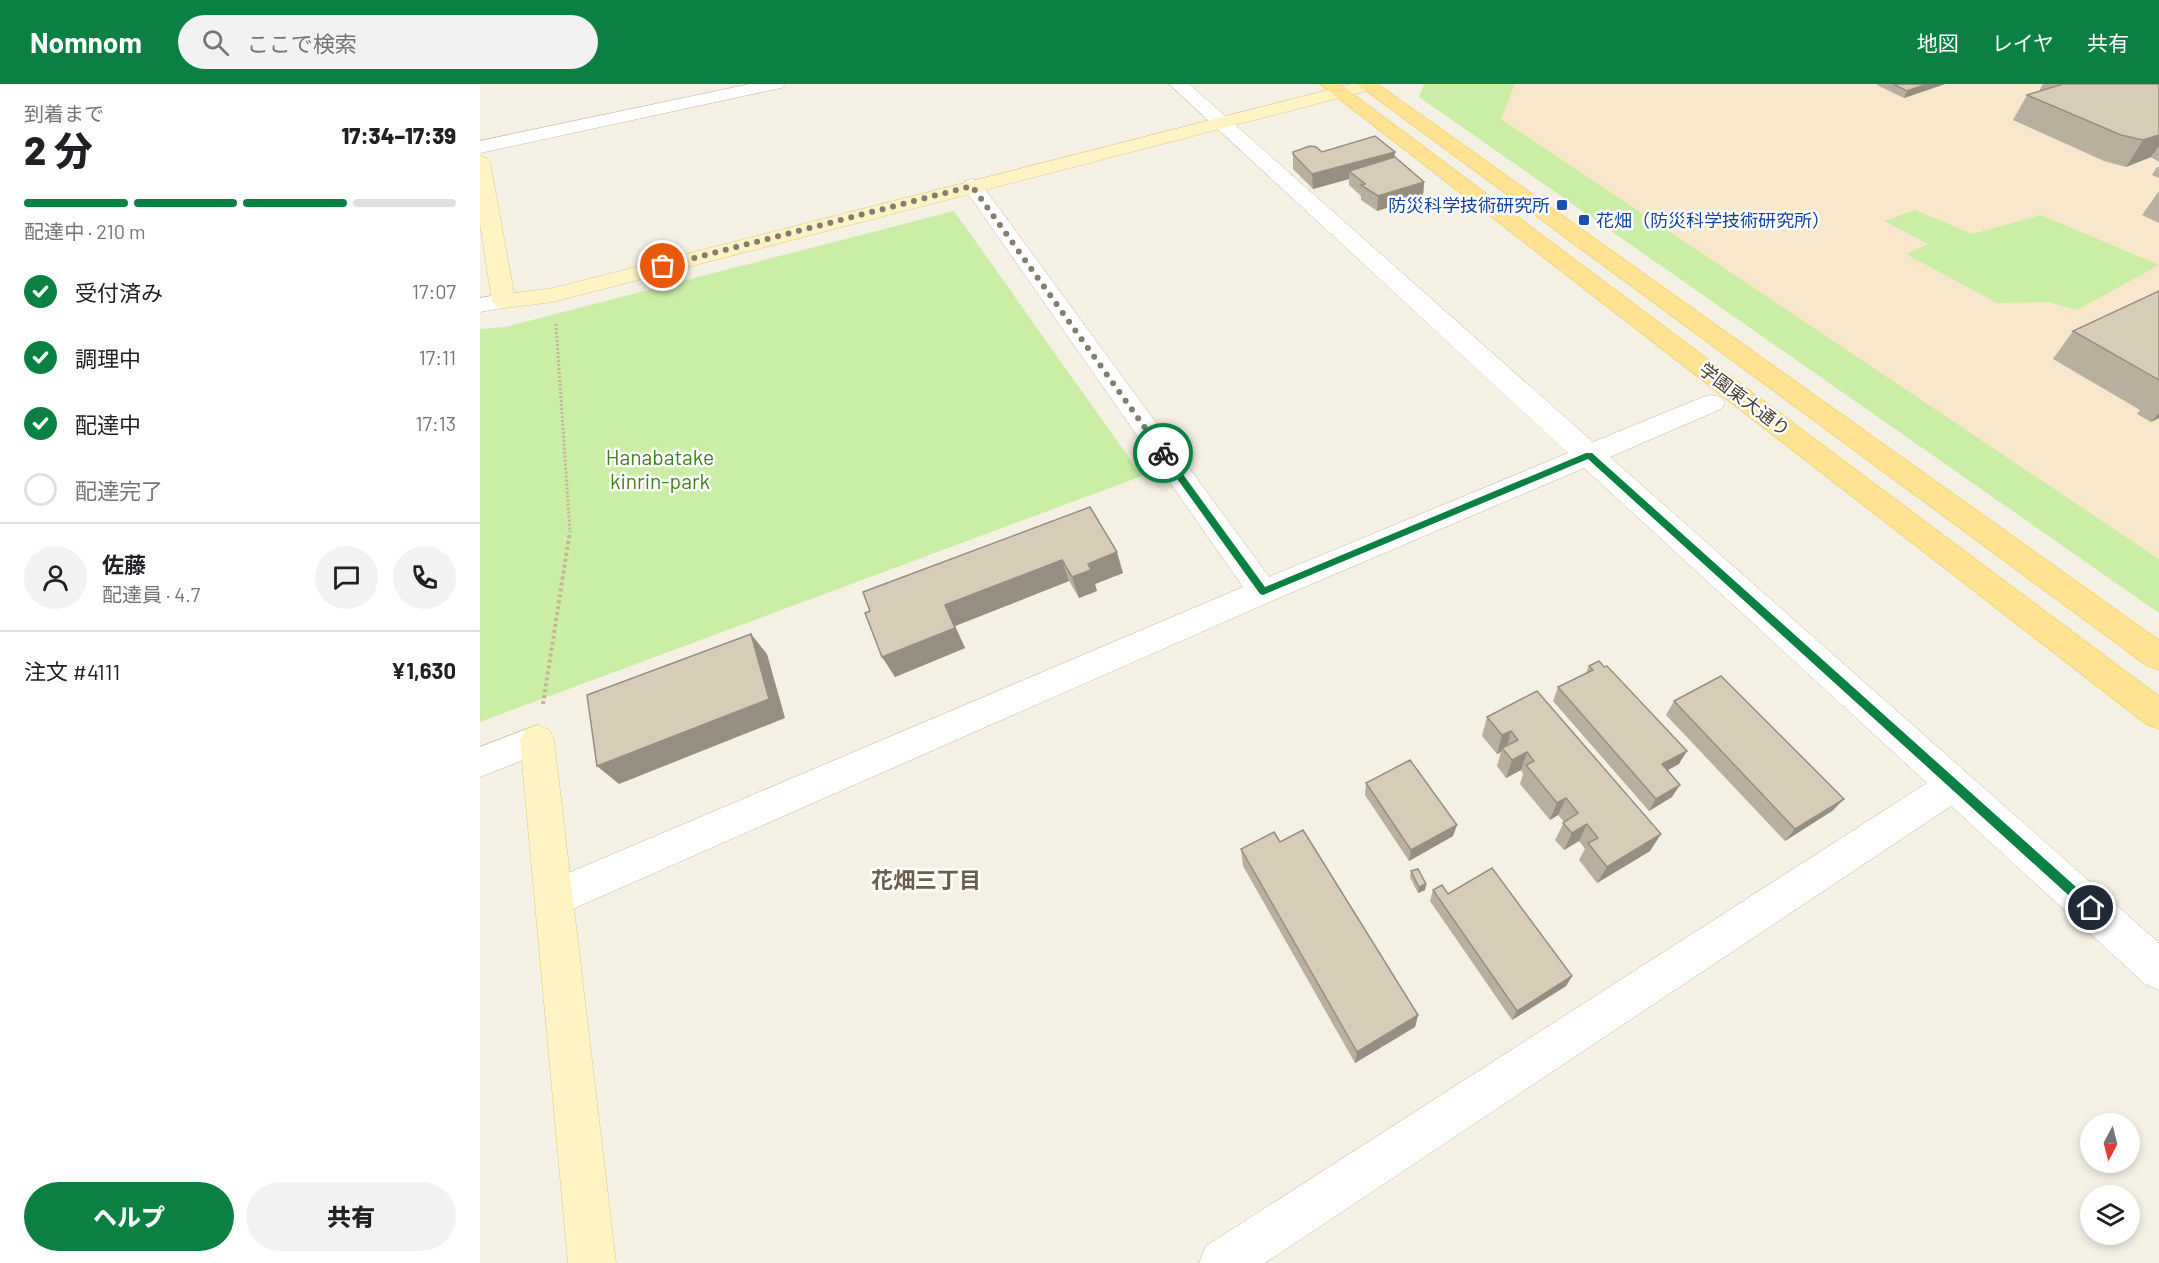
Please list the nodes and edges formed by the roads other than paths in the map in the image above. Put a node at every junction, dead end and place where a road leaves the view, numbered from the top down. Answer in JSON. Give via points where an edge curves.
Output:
{"nodes":[{"id":1,"x":776,"y":84,"type":"edge"},
{"id":2,"x":1178,"y":84,"type":"edge"},
{"id":3,"x":1368,"y":84,"type":"edge"},
{"id":4,"x":1334,"y":88,"type":"edge"},
{"id":5,"x":1220,"y":122,"type":"junction"},
{"id":6,"x":480,"y":147,"type":"edge"},
{"id":7,"x":480,"y":162,"type":"edge"},
{"id":8,"x":972,"y":186,"type":"junction"},
{"id":9,"x":504,"y":301,"type":"junction"},
{"id":10,"x":480,"y":305,"type":"edge"},
{"id":11,"x":1712,"y":403,"type":"dead end"},
{"id":12,"x":1589,"y":455,"type":"junction"},
{"id":13,"x":1263,"y":592,"type":"junction"},
{"id":14,"x":2159,"y":657,"type":"edge"},
{"id":15,"x":2159,"y":715,"type":"edge"},
{"id":16,"x":480,"y":762,"type":"edge"},
{"id":17,"x":1954,"y":785,"type":"junction"},
{"id":18,"x":554,"y":898,"type":"junction"},
{"id":19,"x":2159,"y":970,"type":"edge"},
{"id":20,"x":587,"y":1261,"type":"edge"},
{"id":21,"x":1223,"y":1263,"type":"edge"}],
"edges":[{"from":1,"to":6,"type":"street"},
{"from":2,"to":5,"type":"street"},
{"from":3,"to":4,"type":"street"},
{"from":3,"to":14,"type":"main road","name":"学園東大通り"},
{"from":4,"to":5,"type":"street"},
{"from":4,"to":15,"type":"main road","name":"学園東大通り"},
{"from":5,"to":8,"type":"street"},
{"from":5,"to":12,"type":"street"},
{"from":7,"to":9,"type":"street"},
{"from":8,"to":9,"type":"street","via":[[553,295]]},
{"from":8,"to":13,"type":"street"},
{"from":9,"to":10,"type":"street"},
{"from":11,"to":12,"type":"street"},
{"from":12,"to":13,"type":"street"},
{"from":12,"to":17,"type":"street"},
{"from":13,"to":18,"type":"street"},
{"from":16,"to":18,"type":"street","via":[[537,740]]},
{"from":17,"to":19,"type":"street"},
{"from":17,"to":21,"type":"street"},
{"from":18,"to":20,"type":"street"}]}
